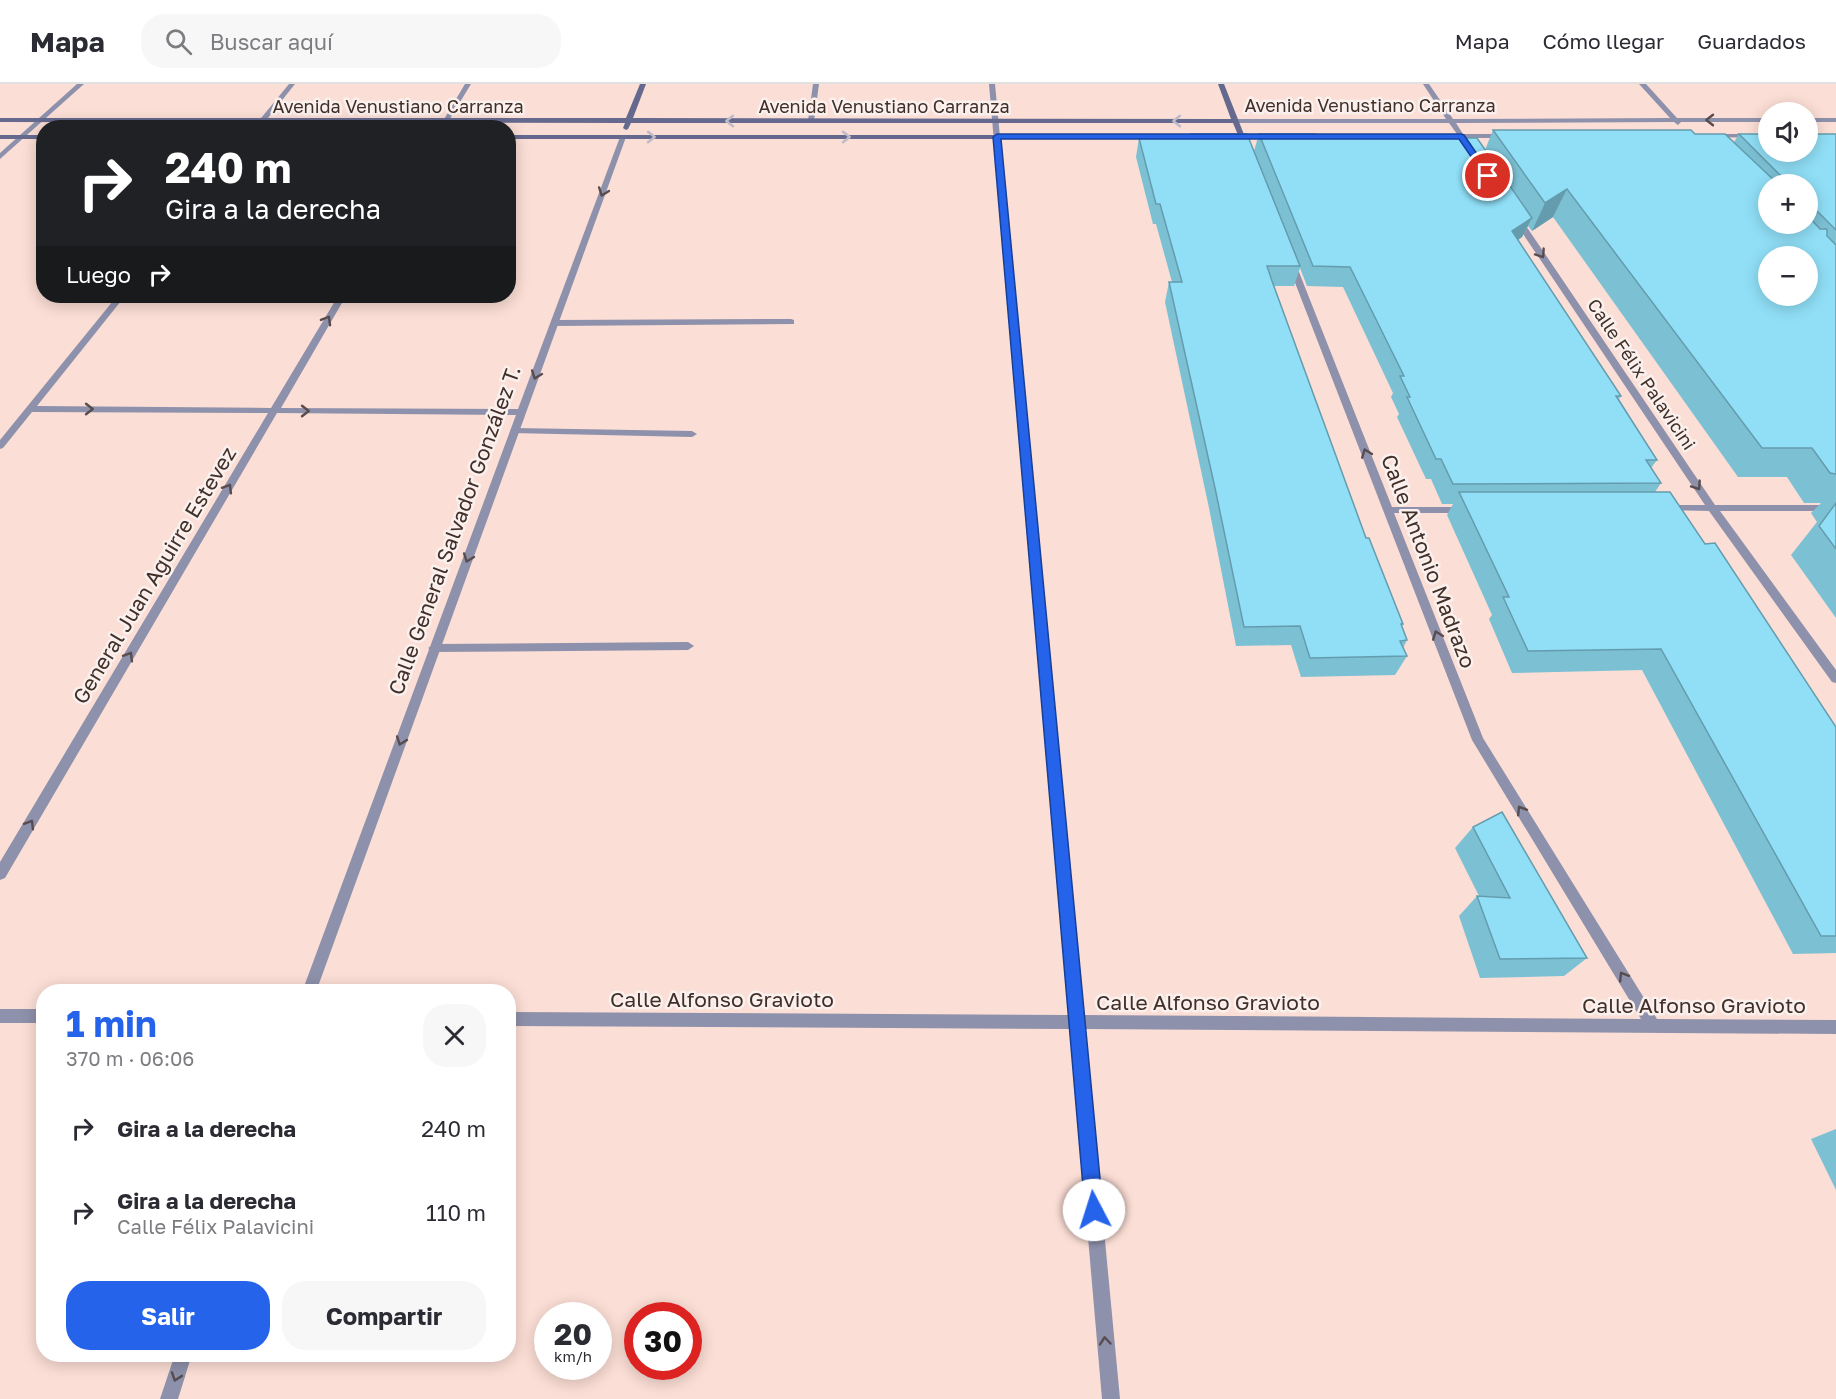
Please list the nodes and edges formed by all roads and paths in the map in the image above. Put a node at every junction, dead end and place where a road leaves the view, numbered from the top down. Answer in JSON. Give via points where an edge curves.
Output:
{"nodes":[{"id":1,"x":81,"y":84,"type":"edge"},
{"id":2,"x":292,"y":84,"type":"edge"},
{"id":3,"x":468,"y":84,"type":"edge"},
{"id":4,"x":643,"y":84,"type":"edge"},
{"id":5,"x":816,"y":84,"type":"edge"},
{"id":6,"x":992,"y":84,"type":"edge"},
{"id":7,"x":1221,"y":84,"type":"edge"},
{"id":8,"x":1426,"y":84,"type":"edge"},
{"id":9,"x":1642,"y":84,"type":"edge"},
{"id":10,"x":0,"y":120,"type":"edge"},
{"id":11,"x":40,"y":120,"type":"joint"},
{"id":12,"x":262,"y":120,"type":"edge"},
{"id":13,"x":447,"y":120,"type":"edge"},
{"id":14,"x":1236,"y":120,"type":"junction"},
{"id":15,"x":1451,"y":120,"type":"junction"},
{"id":16,"x":1675,"y":120,"type":"junction"},
{"id":17,"x":1758,"y":120,"type":"edge"},
{"id":18,"x":1818,"y":120,"type":"edge"},
{"id":19,"x":1836,"y":120,"type":"edge"},
{"id":20,"x":516,"y":121,"type":"edge"},
{"id":21,"x":629,"y":121,"type":"junction"},
{"id":22,"x":811,"y":121,"type":"junction"},
{"id":23,"x":996,"y":121,"type":"junction"},
{"id":24,"x":36,"y":124,"type":"edge"},
{"id":25,"x":1683,"y":128,"type":"edge"},
{"id":26,"x":1276,"y":136,"type":"edge"},
{"id":27,"x":1288,"y":136,"type":"edge"},
{"id":28,"x":1461,"y":136,"type":"junction"},
{"id":29,"x":1519,"y":136,"type":"edge"},
{"id":30,"x":1701,"y":136,"type":"edge"},
{"id":31,"x":1758,"y":136,"type":"edge"},
{"id":32,"x":0,"y":137,"type":"edge"},
{"id":33,"x":22,"y":137,"type":"junction"},
{"id":34,"x":36,"y":137,"type":"edge"},
{"id":35,"x":516,"y":137,"type":"edge"},
{"id":36,"x":623,"y":137,"type":"junction"},
{"id":37,"x":997,"y":137,"type":"junction"},
{"id":38,"x":1242,"y":137,"type":"junction"},
{"id":39,"x":1468,"y":146,"type":"edge"},
{"id":40,"x":0,"y":157,"type":"edge"},
{"id":41,"x":1250,"y":159,"type":"edge"},
{"id":42,"x":1514,"y":215,"type":"edge"},
{"id":43,"x":1285,"y":246,"type":"edge"},
{"id":44,"x":115,"y":303,"type":"edge"},
{"id":45,"x":338,"y":303,"type":"edge"},
{"id":46,"x":791,"y":322,"type":"dead end"},
{"id":47,"x":555,"y":323,"type":"junction"},
{"id":48,"x":30,"y":409,"type":"junction"},
{"id":49,"x":274,"y":411,"type":"junction"},
{"id":50,"x":522,"y":412,"type":"junction"},
{"id":51,"x":515,"y":431,"type":"junction"},
{"id":52,"x":692,"y":434,"type":"dead end"},
{"id":53,"x":0,"y":446,"type":"edge"},
{"id":54,"x":1652,"y":508,"type":"edge"},
{"id":55,"x":1712,"y":508,"type":"junction"},
{"id":56,"x":1836,"y":508,"type":"edge"},
{"id":57,"x":1389,"y":510,"type":"junction"},
{"id":58,"x":1472,"y":510,"type":"edge"},
{"id":59,"x":688,"y":646,"type":"dead end"},
{"id":60,"x":434,"y":648,"type":"junction"},
{"id":61,"x":1836,"y":679,"type":"edge"},
{"id":62,"x":0,"y":874,"type":"edge"},
{"id":63,"x":312,"y":984,"type":"edge"},
{"id":64,"x":0,"y":1016,"type":"edge"},
{"id":65,"x":36,"y":1016,"type":"edge"},
{"id":66,"x":516,"y":1019,"type":"edge"},
{"id":67,"x":1077,"y":1022,"type":"junction"},
{"id":68,"x":1653,"y":1026,"type":"junction"},
{"id":69,"x":1836,"y":1027,"type":"edge"},
{"id":70,"x":181,"y":1362,"type":"edge"},
{"id":71,"x":169,"y":1399,"type":"edge"},
{"id":72,"x":1111,"y":1399,"type":"edge"}],
"edges":[{"from":1,"to":11,"type":"street"},
{"from":2,"to":12,"type":"street"},
{"from":3,"to":13,"type":"street"},
{"from":4,"to":21,"type":"street","name":"Calle General Salvador González T."},
{"from":5,"to":22,"type":"street"},
{"from":6,"to":23,"type":"street"},
{"from":7,"to":14,"type":"street"},
{"from":8,"to":15,"type":"street"},
{"from":9,"to":16,"type":"street"},
{"from":10,"to":11,"type":"street","name":"Avenida Venustiano Carranza"},
{"from":14,"to":15,"type":"street","name":"Avenida Venustiano Carranza"},
{"from":14,"to":23,"type":"street","name":"Avenida Venustiano Carranza","one_way":true},
{"from":14,"to":38,"type":"street"},
{"from":15,"to":16,"type":"street","name":"Avenida Venustiano Carranza"},
{"from":15,"to":28,"type":"street"},
{"from":17,"to":16,"type":"street","name":"Avenida Venustiano Carranza","one_way":true},
{"from":16,"to":25,"type":"street"},
{"from":18,"to":19,"type":"street"},
{"from":20,"to":21,"type":"street","name":"Avenida Venustiano Carranza"},
{"from":22,"to":21,"type":"street","name":"Avenida Venustiano Carranza","one_way":true},
{"from":21,"to":36,"type":"street","name":"Calle General Salvador González T."},
{"from":22,"to":23,"type":"street","name":"Avenida Venustiano Carranza"},
{"from":23,"to":37,"type":"street"},
{"from":24,"to":33,"type":"street"},
{"from":26,"to":38,"type":"street","name":"Avenida Venustiano Carranza"},
{"from":27,"to":28,"type":"street","name":"Avenida Venustiano Carranza"},
{"from":28,"to":29,"type":"street","name":"Avenida Venustiano Carranza"},
{"from":28,"to":39,"type":"street"},
{"from":30,"to":31,"type":"street"},
{"from":32,"to":33,"type":"street"},
{"from":33,"to":34,"type":"street"},
{"from":33,"to":40,"type":"street"},
{"from":35,"to":36,"type":"street","name":"Avenida Venustiano Carranza"},
{"from":36,"to":37,"type":"street","name":"Avenida Venustiano Carranza","one_way":true},
{"from":36,"to":47,"type":"street","name":"Calle General Salvador González T.","one_way":true},
{"from":37,"to":38,"type":"street","name":"Avenida Venustiano Carranza"},
{"from":37,"to":67,"type":"street"},
{"from":38,"to":41,"type":"street"},
{"from":42,"to":55,"type":"street","name":"Calle Félix Palavicini","one_way":true},
{"from":57,"to":43,"type":"street","name":"Calle Antonio Madrazo","one_way":true},
{"from":44,"to":48,"type":"street"},
{"from":49,"to":45,"type":"street","name":"General Juan Aguirre Estevez","one_way":true},
{"from":46,"to":47,"type":"street"},
{"from":47,"to":50,"type":"street","name":"Calle General Salvador González T.","one_way":true},
{"from":48,"to":49,"type":"street","one_way":true},
{"from":48,"to":53,"type":"street"},
{"from":49,"to":50,"type":"street","one_way":true},
{"from":62,"to":49,"type":"street","name":"General Juan Aguirre Estevez","one_way":true},
{"from":50,"to":51,"type":"street","name":"Calle General Salvador González T."},
{"from":51,"to":52,"type":"street"},
{"from":51,"to":60,"type":"street","name":"Calle General Salvador González T.","one_way":true},
{"from":54,"to":55,"type":"street"},
{"from":55,"to":56,"type":"street"},
{"from":55,"to":61,"type":"street","name":"Calle Félix Palavicini"},
{"from":57,"to":58,"type":"street"},
{"from":68,"to":57,"type":"street","name":"Calle Antonio Madrazo","one_way":true,"via":[[1478,740]]},
{"from":59,"to":60,"type":"street"},
{"from":60,"to":63,"type":"street","name":"Calle General Salvador González T.","one_way":true},
{"from":64,"to":65,"type":"street"},
{"from":66,"to":67,"type":"street","name":"Calle Alfonso Gravioto"},
{"from":67,"to":68,"type":"street","name":"Calle Alfonso Gravioto"},
{"from":72,"to":67,"type":"street","one_way":true},
{"from":68,"to":69,"type":"street","name":"Calle Alfonso Gravioto"},
{"from":70,"to":71,"type":"street","one_way":true}]}
